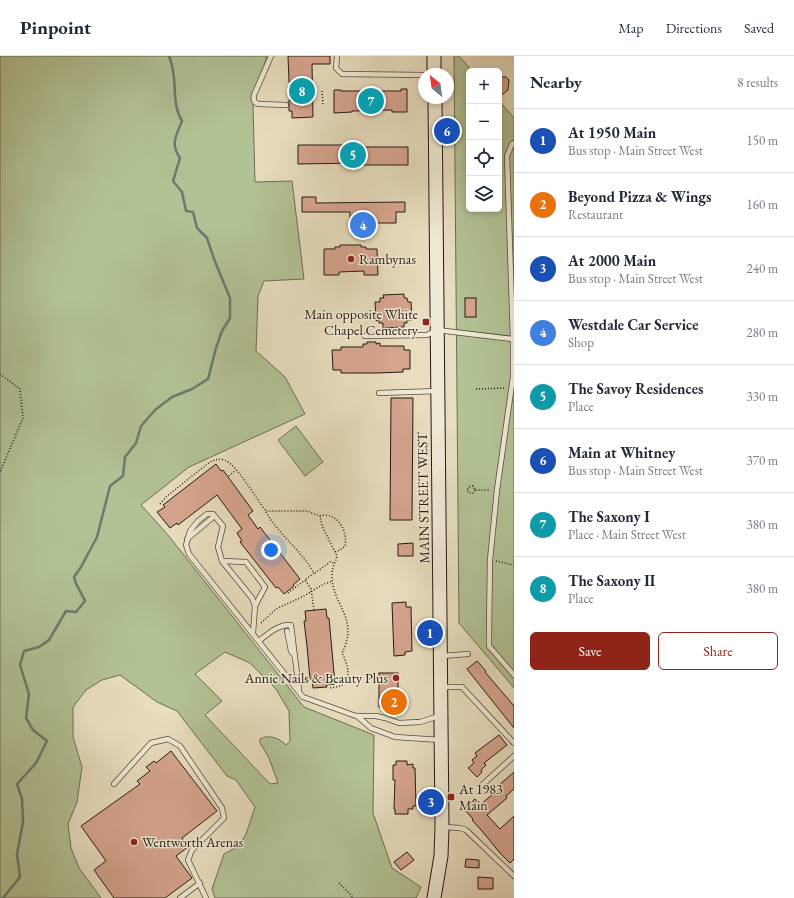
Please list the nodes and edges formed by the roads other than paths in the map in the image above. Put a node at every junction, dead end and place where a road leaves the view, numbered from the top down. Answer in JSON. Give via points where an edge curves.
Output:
{"nodes":[{"id":1,"x":271,"y":56,"type":"edge"},
{"id":2,"x":336,"y":56,"type":"edge"},
{"id":3,"x":434,"y":56,"type":"edge"},
{"id":4,"x":434,"y":68,"type":"edge"},
{"id":5,"x":418,"y":75,"type":"edge"},
{"id":6,"x":435,"y":104,"type":"edge"},
{"id":7,"x":286,"y":105,"type":"dead end"},
{"id":8,"x":514,"y":143,"type":"edge"},
{"id":9,"x":513,"y":301,"type":"edge"},
{"id":10,"x":437,"y":330,"type":"junction"},
{"id":11,"x":365,"y":336,"type":"dead end"},
{"id":12,"x":513,"y":339,"type":"junction"},
{"id":13,"x":514,"y":378,"type":"edge"},
{"id":14,"x":438,"y":391,"type":"junction"},
{"id":15,"x":379,"y":393,"type":"dead end"},
{"id":16,"x":212,"y":518,"type":"dead end"},
{"id":17,"x":187,"y":539,"type":"junction"},
{"id":18,"x":222,"y":561,"type":"junction"},
{"id":19,"x":256,"y":606,"type":"junction"},
{"id":20,"x":287,"y":631,"type":"dead end"},
{"id":21,"x":253,"y":633,"type":"junction"},
{"id":22,"x":259,"y":641,"type":"junction"},
{"id":23,"x":468,"y":654,"type":"dead end"},
{"id":24,"x":440,"y":656,"type":"junction"},
{"id":25,"x":295,"y":657,"type":"junction"},
{"id":26,"x":514,"y":675,"type":"edge"},
{"id":27,"x":440,"y":686,"type":"junction"},
{"id":28,"x":299,"y":692,"type":"junction"},
{"id":29,"x":441,"y":715,"type":"junction"},
{"id":30,"x":356,"y":716,"type":"junction"},
{"id":31,"x":441,"y":740,"type":"junction"},
{"id":32,"x":514,"y":743,"type":"edge"},
{"id":33,"x":514,"y":756,"type":"edge"},
{"id":34,"x":114,"y":784,"type":"dead end"},
{"id":35,"x":481,"y":786,"type":"dead end"},
{"id":36,"x":442,"y":827,"type":"junction"},
{"id":37,"x":514,"y":876,"type":"edge"},
{"id":38,"x":200,"y":883,"type":"junction"},
{"id":39,"x":180,"y":898,"type":"edge"},
{"id":40,"x":206,"y":898,"type":"edge"},
{"id":41,"x":434,"y":898,"type":"edge"}],
"edges":[{"from":1,"to":7,"type":"lane","via":[[254,100],[259,104]]},
{"from":2,"to":5,"type":"lane","via":[[337,69],[342,74]]},
{"from":3,"to":4,"type":"main road"},
{"from":6,"to":10,"type":"main road","name":"MAIN STREET WEST"},
{"from":8,"to":9,"type":"lane","via":[[507,156]]},
{"from":9,"to":12,"type":"lane"},
{"from":10,"to":11,"type":"lane","via":[[427,335]]},
{"from":10,"to":12,"type":"lane"},
{"from":10,"to":14,"type":"main road","name":"MAIN STREET WEST"},
{"from":12,"to":13,"type":"lane"},
{"from":13,"to":26,"type":"lane","via":[[497,490],[490,560],[490,646]]},
{"from":14,"to":15,"type":"lane"},
{"from":14,"to":24,"type":"main road","name":"MAIN STREET WEST"},
{"from":16,"to":17,"type":"lane"},
{"from":17,"to":18,"type":"lane","via":[[198,521],[207,514],[213,514],[223,526],[218,547]]},
{"from":17,"to":21,"type":"lane","via":[[189,554]]},
{"from":18,"to":19,"type":"lane"},
{"from":18,"to":19,"type":"lane","via":[[246,562],[265,586]]},
{"from":19,"to":21,"type":"lane"},
{"from":20,"to":25,"type":"lane","via":[[291,651]]},
{"from":21,"to":22,"type":"lane"},
{"from":22,"to":25,"type":"lane","via":[[284,624],[292,625]]},
{"from":22,"to":28,"type":"lane"},
{"from":23,"to":24,"type":"lane"},
{"from":24,"to":27,"type":"main road","name":"MAIN STREET WEST"},
{"from":25,"to":28,"type":"lane"},
{"from":27,"to":29,"type":"main road","name":"MAIN STREET WEST"},
{"from":27,"to":32,"type":"lane","via":[[462,687]]},
{"from":28,"to":30,"type":"lane","via":[[303,697]]},
{"from":29,"to":30,"type":"lane","via":[[420,722],[399,723],[376,716]]},
{"from":29,"to":31,"type":"main road","name":"MAIN STREET WEST"},
{"from":30,"to":31,"type":"lane","via":[[371,728],[395,738]]},
{"from":31,"to":36,"type":"main road","name":"MAIN STREET WEST"},
{"from":33,"to":35,"type":"lane"},
{"from":34,"to":38,"type":"lane","via":[[151,743],[168,739],[180,746],[222,808],[224,818],[192,850],[188,860]]},
{"from":36,"to":37,"type":"lane","via":[[466,830]]},
{"from":36,"to":41,"type":"main road","name":"MAIN STREET WEST","via":[[441,856]]},
{"from":38,"to":39,"type":"lane"},
{"from":38,"to":40,"type":"lane"}]}
